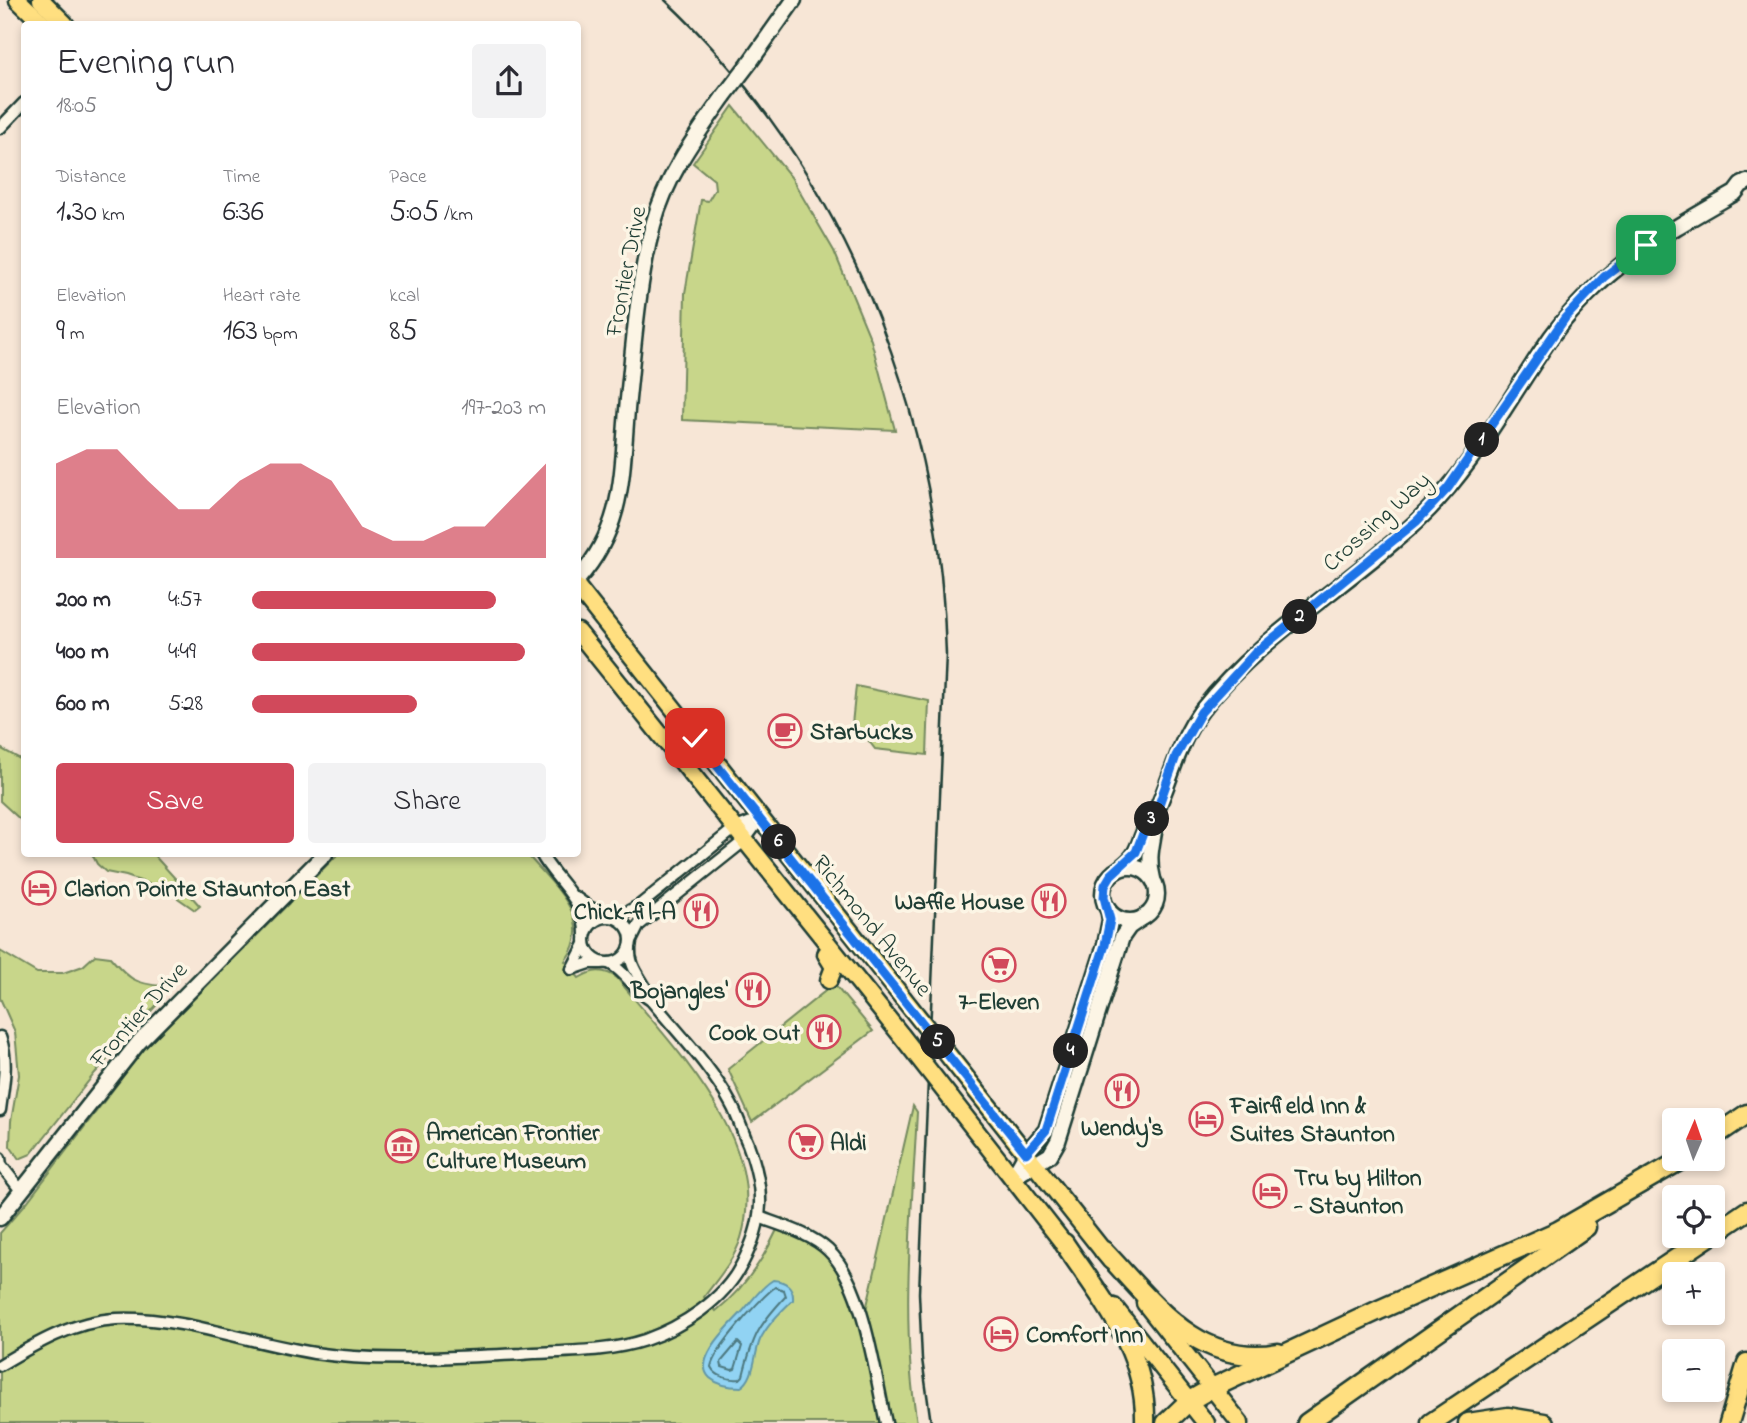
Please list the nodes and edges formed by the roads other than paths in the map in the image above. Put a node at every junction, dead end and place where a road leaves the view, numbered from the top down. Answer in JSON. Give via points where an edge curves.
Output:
{"nodes":[{"id":1,"x":18,"y":0,"type":"edge"},
{"id":2,"x":41,"y":0,"type":"edge"},
{"id":3,"x":794,"y":0,"type":"edge"},
{"id":4,"x":40,"y":21,"type":"edge"},
{"id":5,"x":62,"y":21,"type":"edge"},
{"id":6,"x":21,"y":106,"type":"edge"},
{"id":7,"x":0,"y":128,"type":"edge"},
{"id":8,"x":1747,"y":182,"type":"edge"},
{"id":9,"x":1741,"y":193,"type":"edge"},
{"id":10,"x":581,"y":575,"type":"edge"},
{"id":11,"x":581,"y":592,"type":"edge"},
{"id":12,"x":581,"y":636,"type":"edge"},
{"id":13,"x":1156,"y":813,"type":"junction"},
{"id":14,"x":760,"y":819,"type":"junction"},
{"id":15,"x":739,"y":835,"type":"junction"},
{"id":16,"x":322,"y":857,"type":"edge"},
{"id":17,"x":543,"y":857,"type":"edge"},
{"id":18,"x":1116,"y":871,"type":"junction"},
{"id":19,"x":1153,"y":879,"type":"junction"},
{"id":20,"x":572,"y":894,"type":"junction"},
{"id":21,"x":1108,"y":908,"type":"junction"},
{"id":22,"x":1145,"y":916,"type":"junction"},
{"id":23,"x":613,"y":917,"type":"junction"},
{"id":24,"x":585,"y":941,"type":"junction"},
{"id":25,"x":631,"y":944,"type":"junction"},
{"id":26,"x":606,"y":963,"type":"junction"},
{"id":27,"x":1095,"y":976,"type":"junction"},
{"id":28,"x":651,"y":1000,"type":"junction"},
{"id":29,"x":1084,"y":1012,"type":"junction"},
{"id":30,"x":1099,"y":1016,"type":"junction"},
{"id":31,"x":0,"y":1037,"type":"edge"},
{"id":32,"x":1077,"y":1086,"type":"junction"},
{"id":33,"x":0,"y":1110,"type":"edge"},
{"id":34,"x":1747,"y":1114,"type":"edge"},
{"id":35,"x":1726,"y":1128,"type":"edge"},
{"id":36,"x":0,"y":1158,"type":"edge"},
{"id":37,"x":1031,"y":1160,"type":"junction"},
{"id":38,"x":1662,"y":1171,"type":"edge"},
{"id":39,"x":1665,"y":1171,"type":"edge"},
{"id":40,"x":1012,"y":1178,"type":"junction"},
{"id":41,"x":22,"y":1192,"type":"junction"},
{"id":42,"x":1747,"y":1211,"type":"edge"},
{"id":43,"x":760,"y":1217,"type":"junction"},
{"id":44,"x":0,"y":1218,"type":"edge"},
{"id":45,"x":1725,"y":1226,"type":"edge"},
{"id":46,"x":1064,"y":1243,"type":"junction"},
{"id":47,"x":1693,"y":1248,"type":"edge"},
{"id":48,"x":1104,"y":1251,"type":"junction"},
{"id":49,"x":1301,"y":1346,"type":"junction"},
{"id":50,"x":1747,"y":1363,"type":"edge"},
{"id":51,"x":0,"y":1365,"type":"edge"},
{"id":52,"x":1212,"y":1388,"type":"junction"},
{"id":53,"x":1189,"y":1401,"type":"junction"},
{"id":54,"x":886,"y":1423,"type":"edge"},
{"id":55,"x":1145,"y":1423,"type":"edge"},
{"id":56,"x":1166,"y":1423,"type":"edge"},
{"id":57,"x":1206,"y":1423,"type":"edge"},
{"id":58,"x":1240,"y":1423,"type":"edge"},
{"id":59,"x":1307,"y":1423,"type":"edge"},
{"id":60,"x":1431,"y":1423,"type":"edge"},
{"id":61,"x":1468,"y":1423,"type":"edge"},
{"id":62,"x":1544,"y":1423,"type":"edge"},
{"id":63,"x":1729,"y":1423,"type":"edge"}],
"edges":[{"from":1,"to":4,"type":"main road"},
{"from":2,"to":5,"type":"main road"},
{"from":3,"to":10,"type":"street","name":"Frontier Drive","bridge":true,"via":[[676,167],[656,215],[635,336],[615,512],[603,546]]},
{"from":6,"to":7,"type":"street"},
{"from":8,"to":9,"type":"street","name":"Crossing Way"},
{"from":9,"to":13,"type":"street","name":"Crossing Way","via":[[1671,229],[1624,260],[1565,318],[1448,488],[1417,521],[1255,653],[1201,712],[1176,756]]},
{"from":11,"to":14,"type":"main road","name":"Richmond Avenue"},
{"from":12,"to":15,"type":"main road","name":"Richmond Avenue"},
{"from":13,"to":18,"type":"street","name":"Crossing Way","via":[[1136,852]]},
{"from":13,"to":19,"type":"street","name":"Crossing Way","via":[[1149,856]]},
{"from":14,"to":15,"type":"street"},
{"from":14,"to":15,"type":"street"},
{"from":14,"to":37,"type":"main road","name":"Richmond Avenue","bridge":true},
{"from":15,"to":23,"type":"street","via":[[640,905]]},
{"from":15,"to":25,"type":"street","via":[[639,925]]},
{"from":15,"to":40,"type":"main road","name":"Richmond Avenue","bridge":true,"via":[[832,961],[834,972],[829,980],[846,979],[862,988]]},
{"from":16,"to":41,"type":"street","name":"Frontier Drive","via":[[139,1042]]},
{"from":17,"to":20,"type":"street"},
{"from":18,"to":19,"type":"street","via":[[1139,868]]},
{"from":18,"to":21,"type":"street","via":[[1105,885]]},
{"from":19,"to":22,"type":"street","via":[[1156,902]]},
{"from":20,"to":23,"type":"street"},
{"from":20,"to":24,"type":"street","via":[[585,923]]},
{"from":21,"to":22,"type":"street","via":[[1128,920]]},
{"from":21,"to":27,"type":"street","via":[[1108,931]]},
{"from":22,"to":30,"type":"street","via":[[1122,937]]},
{"from":23,"to":24,"type":"street","via":[[595,920]]},
{"from":23,"to":25,"type":"street","via":[[629,929]]},
{"from":24,"to":26,"type":"street","via":[[591,956]]},
{"from":24,"to":26,"type":"street","via":[[572,969]]},
{"from":25,"to":26,"type":"street","via":[[624,956]]},
{"from":25,"to":28,"type":"street","via":[[631,963]]},
{"from":26,"to":28,"type":"street","via":[[621,970]]},
{"from":27,"to":29,"type":"street"},
{"from":27,"to":30,"type":"street","via":[[1094,1005]]},
{"from":28,"to":43,"type":"street","via":[[733,1107],[759,1180]]},
{"from":29,"to":32,"type":"street","via":[[1088,1025],[1074,1066]]},
{"from":29,"to":37,"type":"street","via":[[1046,1130]]},
{"from":30,"to":32,"type":"street"},
{"from":31,"to":33,"type":"street","via":[[5,1069]]},
{"from":32,"to":37,"type":"street","via":[[1050,1155]]},
{"from":34,"to":35,"type":"highway"},
{"from":36,"to":41,"type":"street"},
{"from":37,"to":40,"type":"street"},
{"from":37,"to":48,"type":"main road","name":"Richmond Avenue"},
{"from":38,"to":49,"type":"highway","via":[[1558,1231]]},
{"from":39,"to":59,"type":"highway"},
{"from":40,"to":46,"type":"main road","name":"Richmond Avenue"},
{"from":41,"to":44,"type":"street","name":"Frontier Drive"},
{"from":42,"to":45,"type":"highway"},
{"from":43,"to":51,"type":"street","via":[[739,1270],[709,1304],[664,1332],[624,1346],[441,1359],[366,1358],[274,1346],[162,1322],[118,1319],[62,1333]]},
{"from":43,"to":54,"type":"street","via":[[804,1234],[827,1249],[841,1267],[862,1318]]},
{"from":46,"to":53,"type":"main road","name":"Richmond Avenue"},
{"from":46,"to":55,"type":"highway","via":[[1119,1324],[1134,1355]]},
{"from":47,"to":60,"type":"highway"},
{"from":48,"to":49,"type":"highway","via":[[1164,1316],[1204,1343],[1260,1355]]},
{"from":48,"to":52,"type":"main road","name":"Richmond Avenue"},
{"from":49,"to":52,"type":"highway"},
{"from":50,"to":63,"type":"highway"},
{"from":52,"to":53,"type":"highway"},
{"from":52,"to":58,"type":"main road","name":"Richmond Avenue"},
{"from":53,"to":56,"type":"highway"},
{"from":53,"to":57,"type":"main road","name":"Richmond Avenue"},
{"from":61,"to":62,"type":"highway","via":[[1508,1417]]}]}
